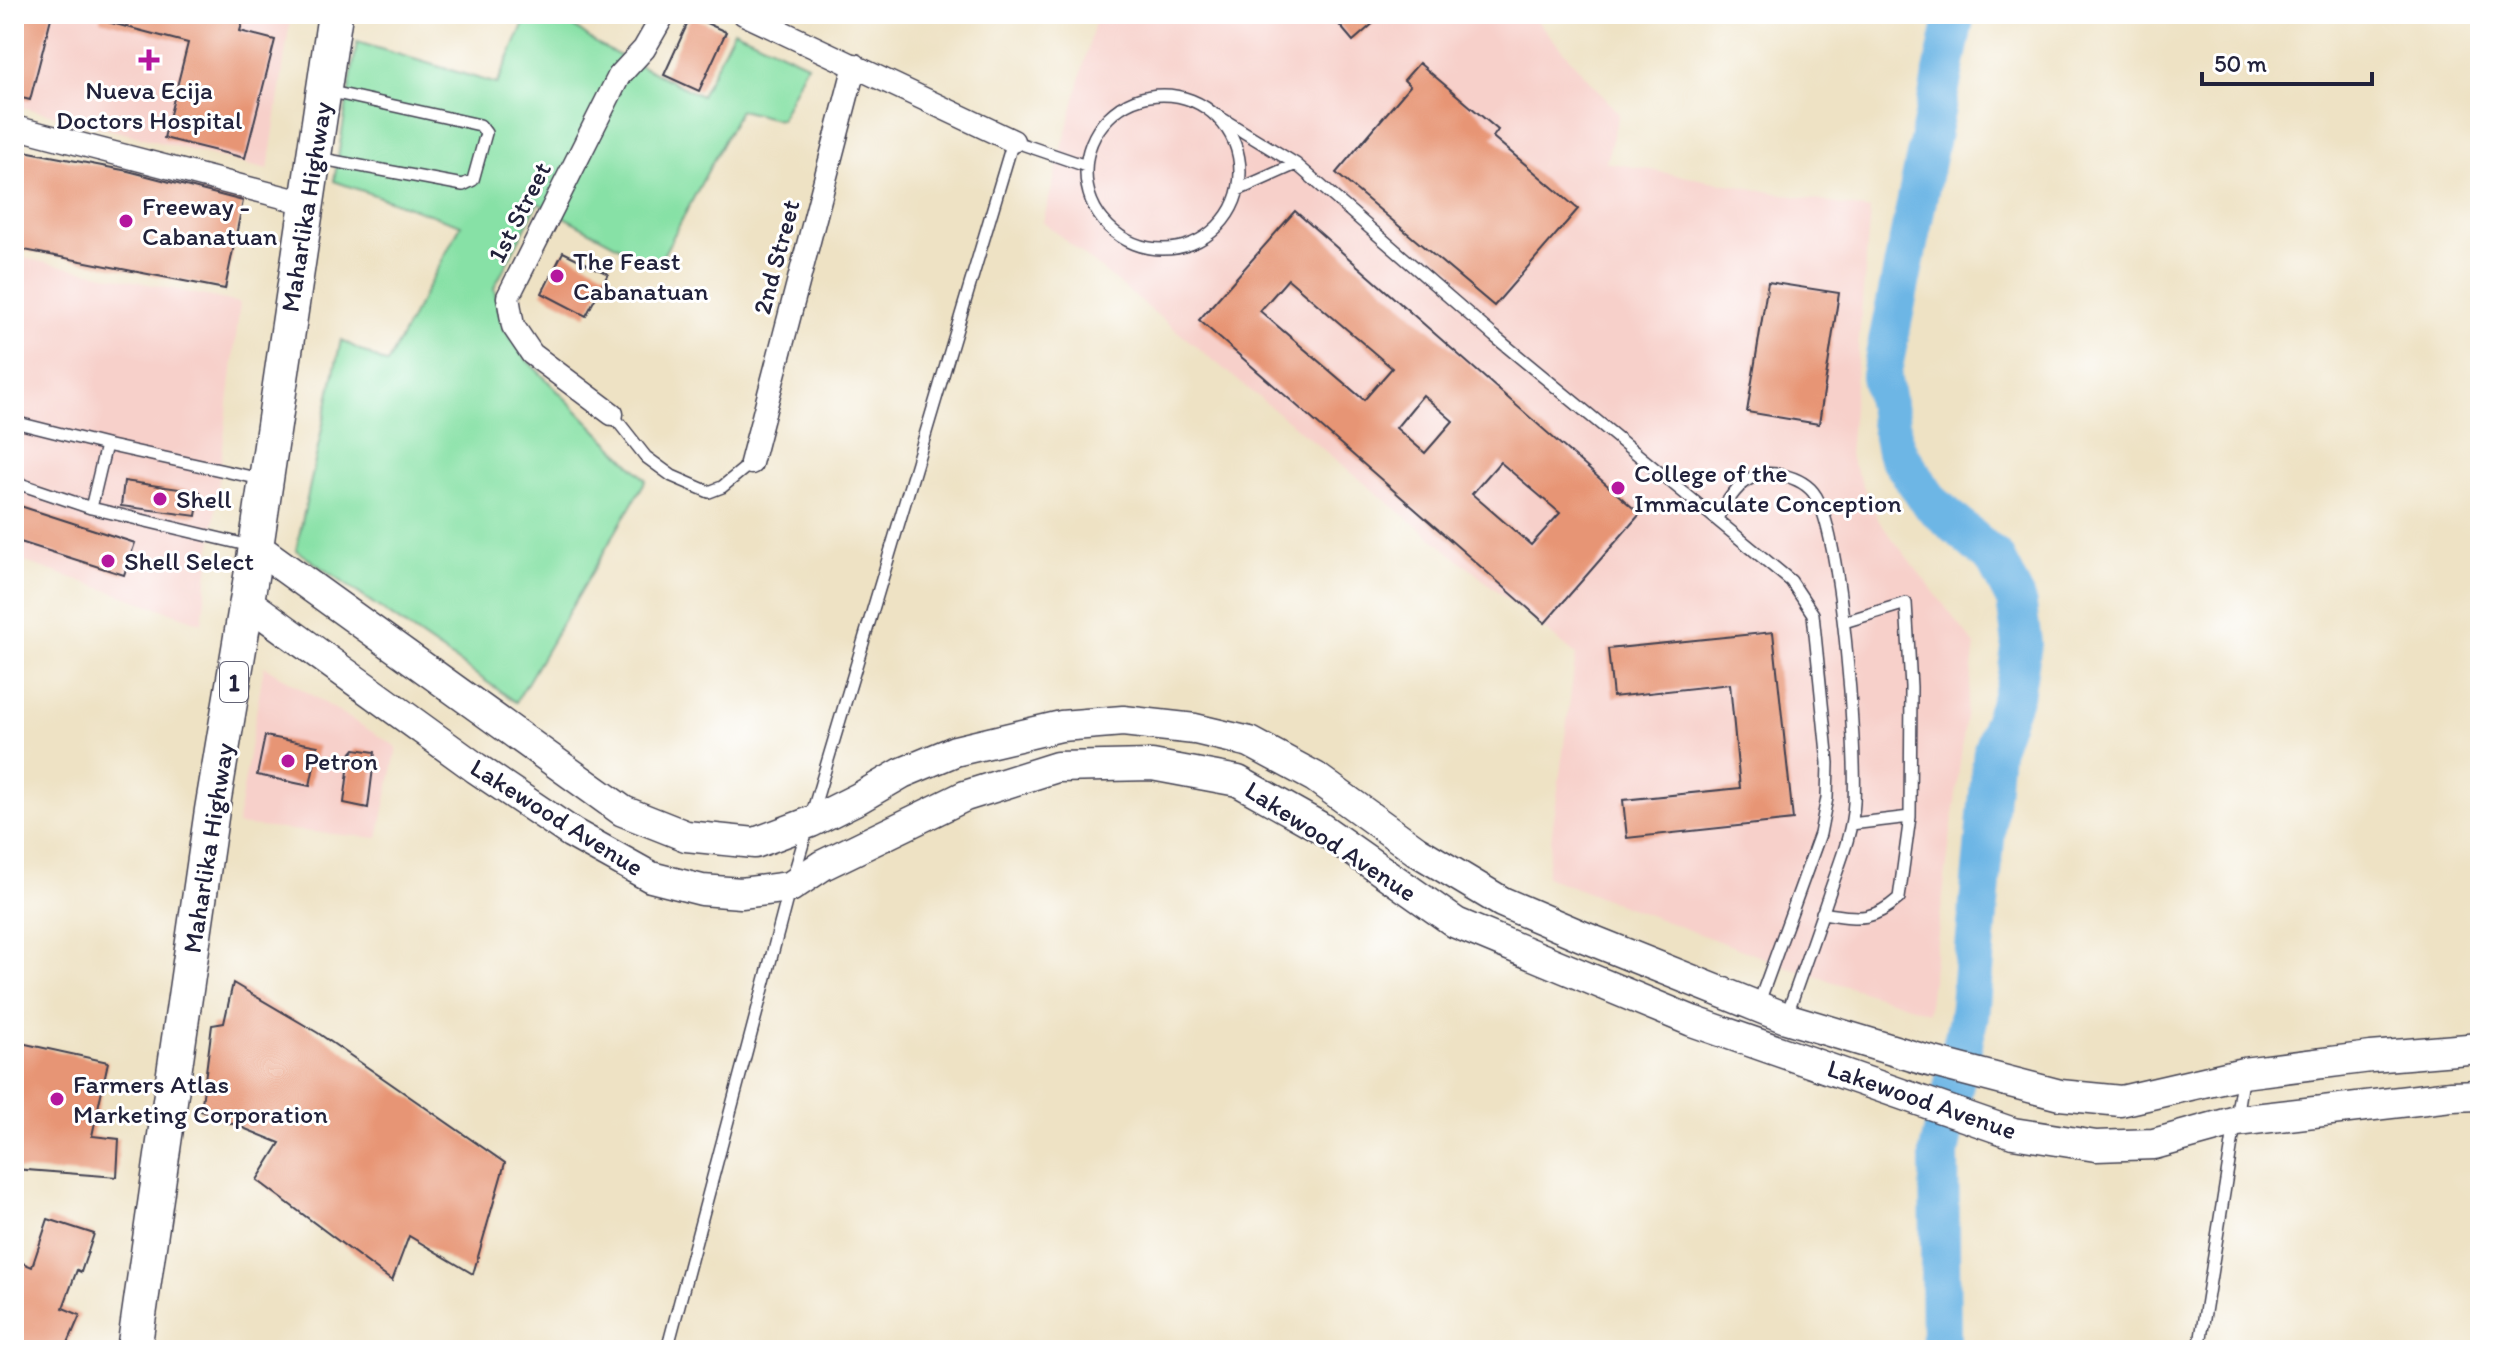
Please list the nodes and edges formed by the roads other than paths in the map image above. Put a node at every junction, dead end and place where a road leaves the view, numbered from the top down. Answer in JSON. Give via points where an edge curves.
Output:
{"nodes":[{"id":1,"x":335,"y":14,"type":"edge"},
{"id":2,"x":664,"y":14,"type":"edge"},
{"id":3,"x":744,"y":14,"type":"edge"},
{"id":4,"x":855,"y":65,"type":"junction"},
{"id":5,"x":323,"y":90,"type":"junction"},
{"id":6,"x":1216,"y":115,"type":"junction"},
{"id":7,"x":14,"y":127,"type":"edge"},
{"id":8,"x":1013,"y":141,"type":"junction"},
{"id":9,"x":313,"y":157,"type":"junction"},
{"id":10,"x":1296,"y":164,"type":"junction"},
{"id":11,"x":1086,"y":166,"type":"junction"},
{"id":12,"x":1238,"y":190,"type":"junction"},
{"id":13,"x":306,"y":203,"type":"junction"},
{"id":14,"x":612,"y":414,"type":"joint"},
{"id":15,"x":14,"y":422,"type":"edge"},
{"id":16,"x":106,"y":445,"type":"junction"},
{"id":17,"x":751,"y":463,"type":"joint"},
{"id":18,"x":265,"y":480,"type":"junction"},
{"id":19,"x":14,"y":482,"type":"edge"},
{"id":20,"x":91,"y":508,"type":"junction"},
{"id":21,"x":1717,"y":518,"type":"junction"},
{"id":22,"x":256,"y":547,"type":"junction"},
{"id":23,"x":247,"y":602,"type":"junction"},
{"id":24,"x":1844,"y":622,"type":"junction"},
{"id":25,"x":1910,"y":817,"type":"junction"},
{"id":26,"x":811,"y":822,"type":"junction"},
{"id":27,"x":1851,"y":824,"type":"junction"},
{"id":28,"x":790,"y":887,"type":"junction"},
{"id":29,"x":1822,"y":913,"type":"junction"},
{"id":30,"x":1757,"y":1007,"type":"junction"},
{"id":31,"x":1786,"y":1018,"type":"junction"},
{"id":32,"x":2480,"y":1048,"type":"edge"},
{"id":33,"x":2243,"y":1073,"type":"junction"},
{"id":34,"x":2480,"y":1095,"type":"edge"},
{"id":35,"x":2237,"y":1121,"type":"junction"},
{"id":36,"x":134,"y":1350,"type":"edge"},
{"id":37,"x":667,"y":1350,"type":"edge"},
{"id":38,"x":2199,"y":1350,"type":"edge"}],
"edges":[{"from":1,"to":5,"type":"main road","name":"Maharlika Highway","number":"1"},
{"from":2,"to":14,"type":"street","name":"1st Street","via":[[644,49],[619,76],[508,297],[513,326],[532,354]]},
{"from":3,"to":4,"type":"street"},
{"from":4,"to":8,"type":"street"},
{"from":4,"to":17,"type":"street","name":"2nd Street"},
{"from":5,"to":9,"type":"main road","name":"Maharlika Highway","number":"1"},
{"from":5,"to":9,"type":"lane","via":[[480,125],[486,133],[473,180],[463,185]]},
{"from":6,"to":10,"type":"lane"},
{"from":6,"to":11,"type":"lane","via":[[1172,95],[1147,96],[1124,105],[1105,121]]},
{"from":6,"to":12,"type":"lane","via":[[1233,137],[1240,163]]},
{"from":7,"to":13,"type":"street"},
{"from":8,"to":11,"type":"lane"},
{"from":8,"to":26,"type":"lane"},
{"from":9,"to":13,"type":"main road","name":"Maharlika Highway","number":"1"},
{"from":10,"to":12,"type":"lane"},
{"from":10,"to":21,"type":"lane","via":[[1494,336]]},
{"from":11,"to":12,"type":"lane","via":[[1089,194],[1102,219],[1124,238],[1151,248],[1179,247],[1206,236],[1226,216]]},
{"from":13,"to":18,"type":"main road","name":"Maharlika Highway","number":"1"},
{"from":14,"to":17,"type":"lane","via":[[646,457],[709,492]]},
{"from":15,"to":16,"type":"lane"},
{"from":16,"to":18,"type":"lane"},
{"from":16,"to":20,"type":"lane"},
{"from":18,"to":22,"type":"main road","name":"Maharlika Highway","number":"1"},
{"from":19,"to":20,"type":"lane"},
{"from":20,"to":22,"type":"lane"},
{"from":21,"to":24,"type":"lane","via":[[1733,491],[1750,477],[1772,473],[1794,478],[1812,491],[1824,512]]},
{"from":21,"to":30,"type":"lane","via":[[1791,581],[1813,614],[1828,763],[1820,834]]},
{"from":22,"to":23,"type":"main road","name":"Maharlika Highway","number":"1"},
{"from":22,"to":26,"type":"main road","name":"Lakewood Avenue","via":[[623,811],[686,836],[755,843]]},
{"from":23,"to":28,"type":"main road","name":"Lakewood Avenue","via":[[476,768],[572,833],[651,877],[741,893]]},
{"from":23,"to":36,"type":"main road","name":"Maharlika Highway","number":"1"},
{"from":24,"to":25,"type":"lane","via":[[1906,603]]},
{"from":24,"to":27,"type":"lane","via":[[1853,766]]},
{"from":25,"to":27,"type":"lane"},
{"from":25,"to":29,"type":"lane","via":[[1899,898],[1882,913],[1856,918]]},
{"from":26,"to":28,"type":"lane"},
{"from":26,"to":30,"type":"main road","name":"Lakewood Avenue","via":[[955,751],[1061,726],[1123,721],[1195,729],[1250,742],[1315,777],[1417,851],[1502,902]]},
{"from":27,"to":29,"type":"lane"},
{"from":28,"to":35,"type":"main road","name":"Lakewood Avenue","via":[[823,865],[965,796],[1057,767],[1152,765],[1238,781],[1318,826],[1456,923],[1692,1021],[2013,1133],[2096,1146],[2154,1144]]},
{"from":28,"to":37,"type":"lane"},
{"from":29,"to":31,"type":"lane"},
{"from":30,"to":31,"type":"main road","name":"Lakewood Avenue"},
{"from":31,"to":33,"type":"main road","name":"Lakewood Avenue","via":[[2060,1095],[2121,1101]]},
{"from":32,"to":33,"type":"main road","name":"Lakewood Avenue"},
{"from":33,"to":35,"type":"lane"},
{"from":34,"to":35,"type":"main road","name":"Lakewood Avenue"},
{"from":35,"to":38,"type":"lane"}]}
